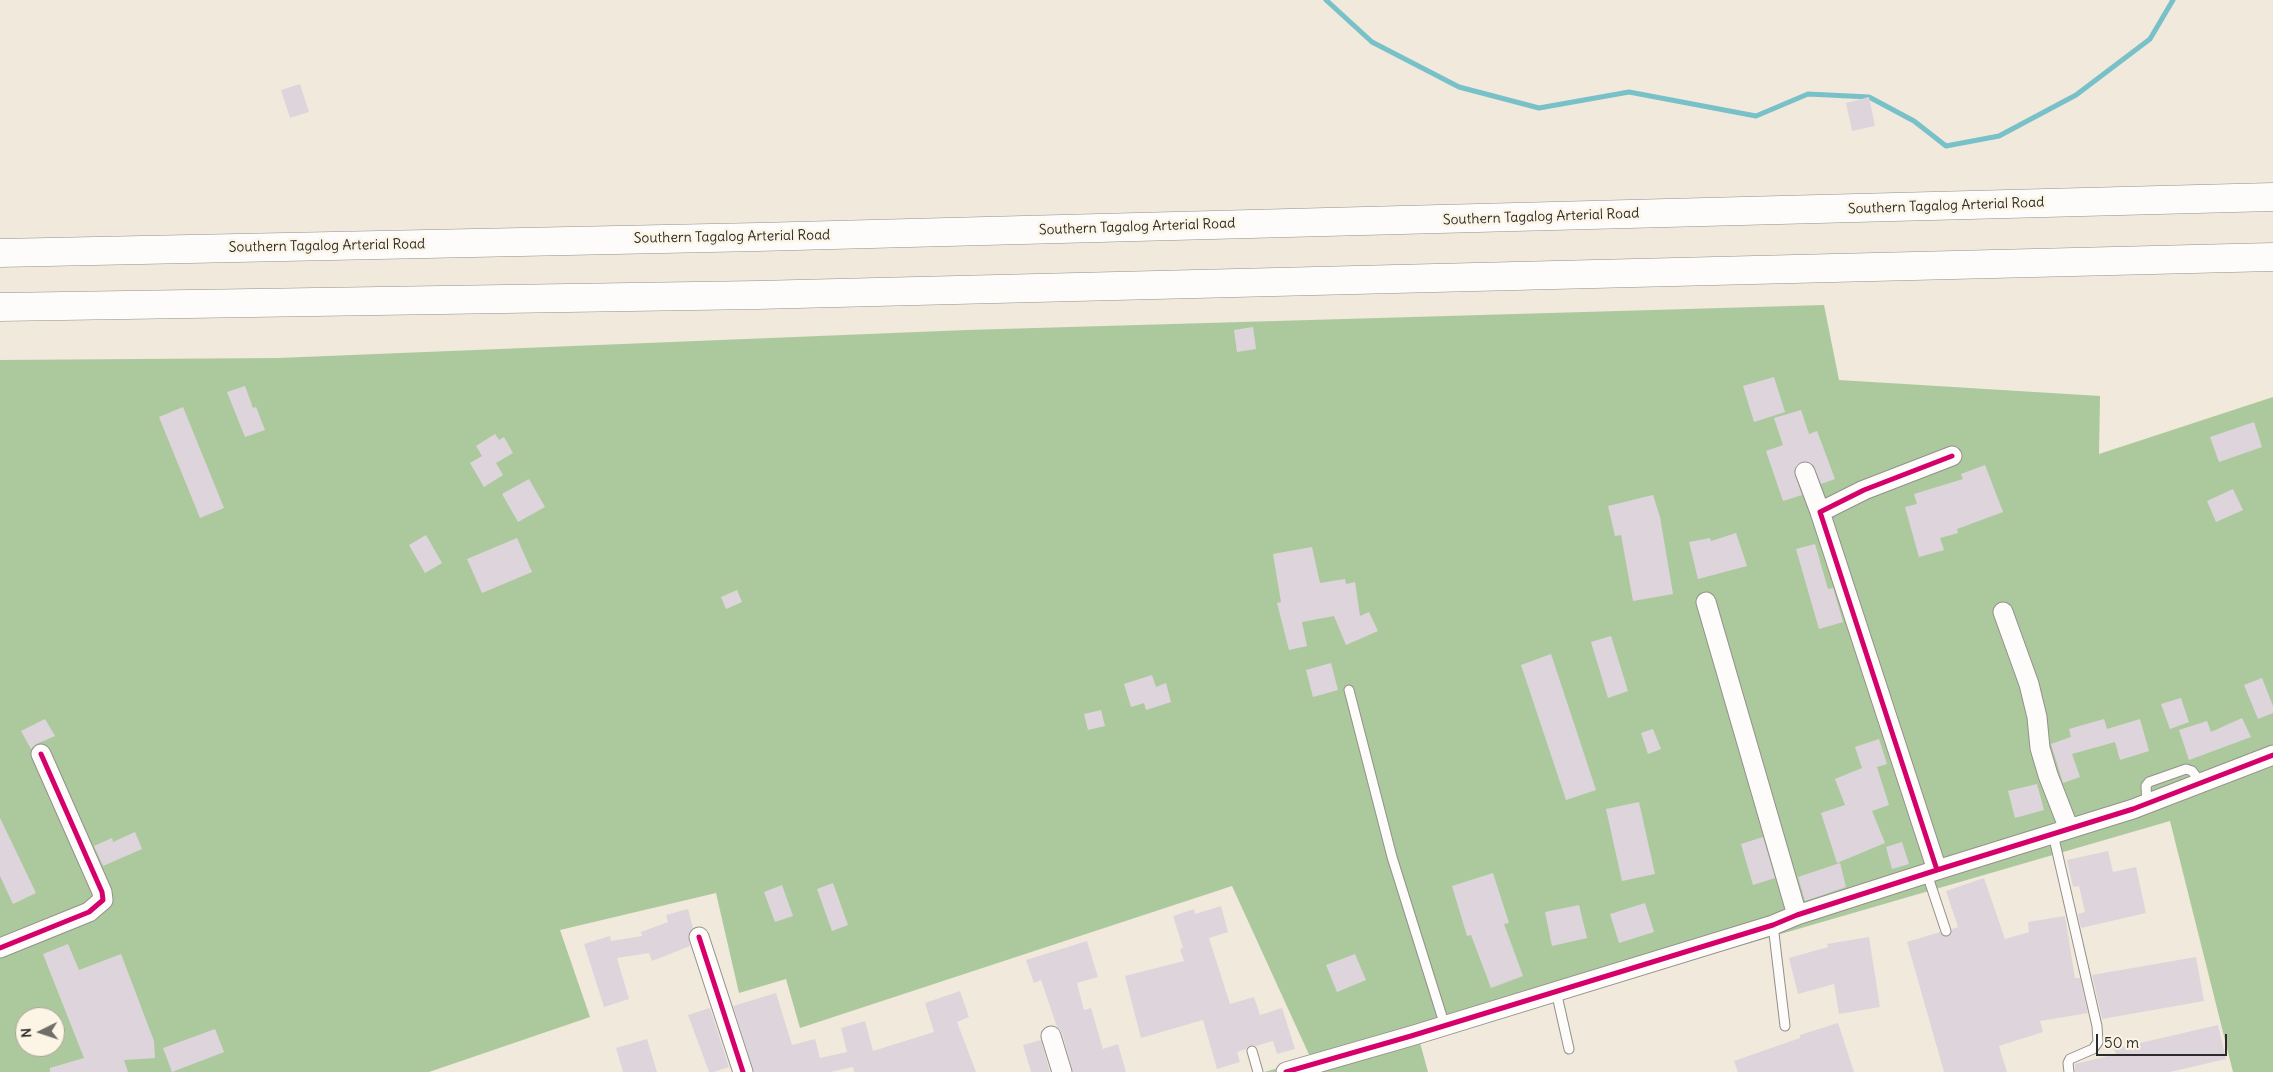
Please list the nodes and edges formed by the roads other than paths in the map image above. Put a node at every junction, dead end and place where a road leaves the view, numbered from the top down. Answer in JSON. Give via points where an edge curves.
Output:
{"nodes":[{"id":1,"x":2273,"y":197,"type":"edge"},
{"id":2,"x":0,"y":253,"type":"edge"},
{"id":3,"x":2273,"y":257,"type":"edge"},
{"id":4,"x":0,"y":306,"type":"edge"},
{"id":5,"x":1952,"y":456,"type":"dead end"},
{"id":6,"x":1805,"y":472,"type":"dead end"},
{"id":7,"x":1820,"y":512,"type":"junction"},
{"id":8,"x":1706,"y":602,"type":"dead end"},
{"id":9,"x":2003,"y":612,"type":"dead end"},
{"id":10,"x":1349,"y":690,"type":"dead end"},
{"id":11,"x":41,"y":754,"type":"dead end"},
{"id":12,"x":2273,"y":755,"type":"edge"},
{"id":13,"x":2061,"y":832,"type":"junction"},
{"id":14,"x":1932,"y":872,"type":"junction"},
{"id":15,"x":1798,"y":915,"type":"junction"},
{"id":16,"x":1774,"y":924,"type":"junction"},
{"id":17,"x":1946,"y":931,"type":"dead end"},
{"id":18,"x":699,"y":937,"type":"dead end"},
{"id":19,"x":0,"y":948,"type":"edge"},
{"id":20,"x":1556,"y":991,"type":"junction"},
{"id":21,"x":1444,"y":1026,"type":"junction"},
{"id":22,"x":1785,"y":1026,"type":"dead end"},
{"id":23,"x":1051,"y":1036,"type":"dead end"},
{"id":24,"x":1569,"y":1049,"type":"dead end"},
{"id":25,"x":1252,"y":1051,"type":"dead end"},
{"id":26,"x":743,"y":1072,"type":"edge"},
{"id":27,"x":1062,"y":1072,"type":"edge"},
{"id":28,"x":1258,"y":1072,"type":"edge"},
{"id":29,"x":1286,"y":1072,"type":"edge"},
{"id":30,"x":2069,"y":1072,"type":"edge"}],
"edges":[{"from":1,"to":2,"type":"highway","name":"Southern Tagalog Arterial Road","via":[[758,237]]},
{"from":3,"to":4,"type":"highway","via":[[757,295]]},
{"from":5,"to":7,"type":"street","via":[[1864,490]]},
{"from":6,"to":7,"type":"street"},
{"from":7,"to":14,"type":"street"},
{"from":8,"to":15,"type":"street"},
{"from":9,"to":13,"type":"street","via":[[2029,684],[2040,748]]},
{"from":10,"to":21,"type":"lane","via":[[1392,857]]},
{"from":11,"to":19,"type":"street","via":[[103,900],[89,912]]},
{"from":12,"to":13,"type":"street","via":[[2147,804]]},
{"from":13,"to":14,"type":"street"},
{"from":13,"to":30,"type":"lane","via":[[2098,1042],[2093,1049],[2070,1059]]},
{"from":14,"to":15,"type":"street"},
{"from":14,"to":17,"type":"lane"},
{"from":15,"to":16,"type":"street"},
{"from":16,"to":20,"type":"street"},
{"from":16,"to":22,"type":"lane"},
{"from":18,"to":26,"type":"street"},
{"from":20,"to":21,"type":"street"},
{"from":20,"to":24,"type":"lane"},
{"from":21,"to":29,"type":"street"},
{"from":23,"to":27,"type":"street"},
{"from":25,"to":28,"type":"lane"}]}
